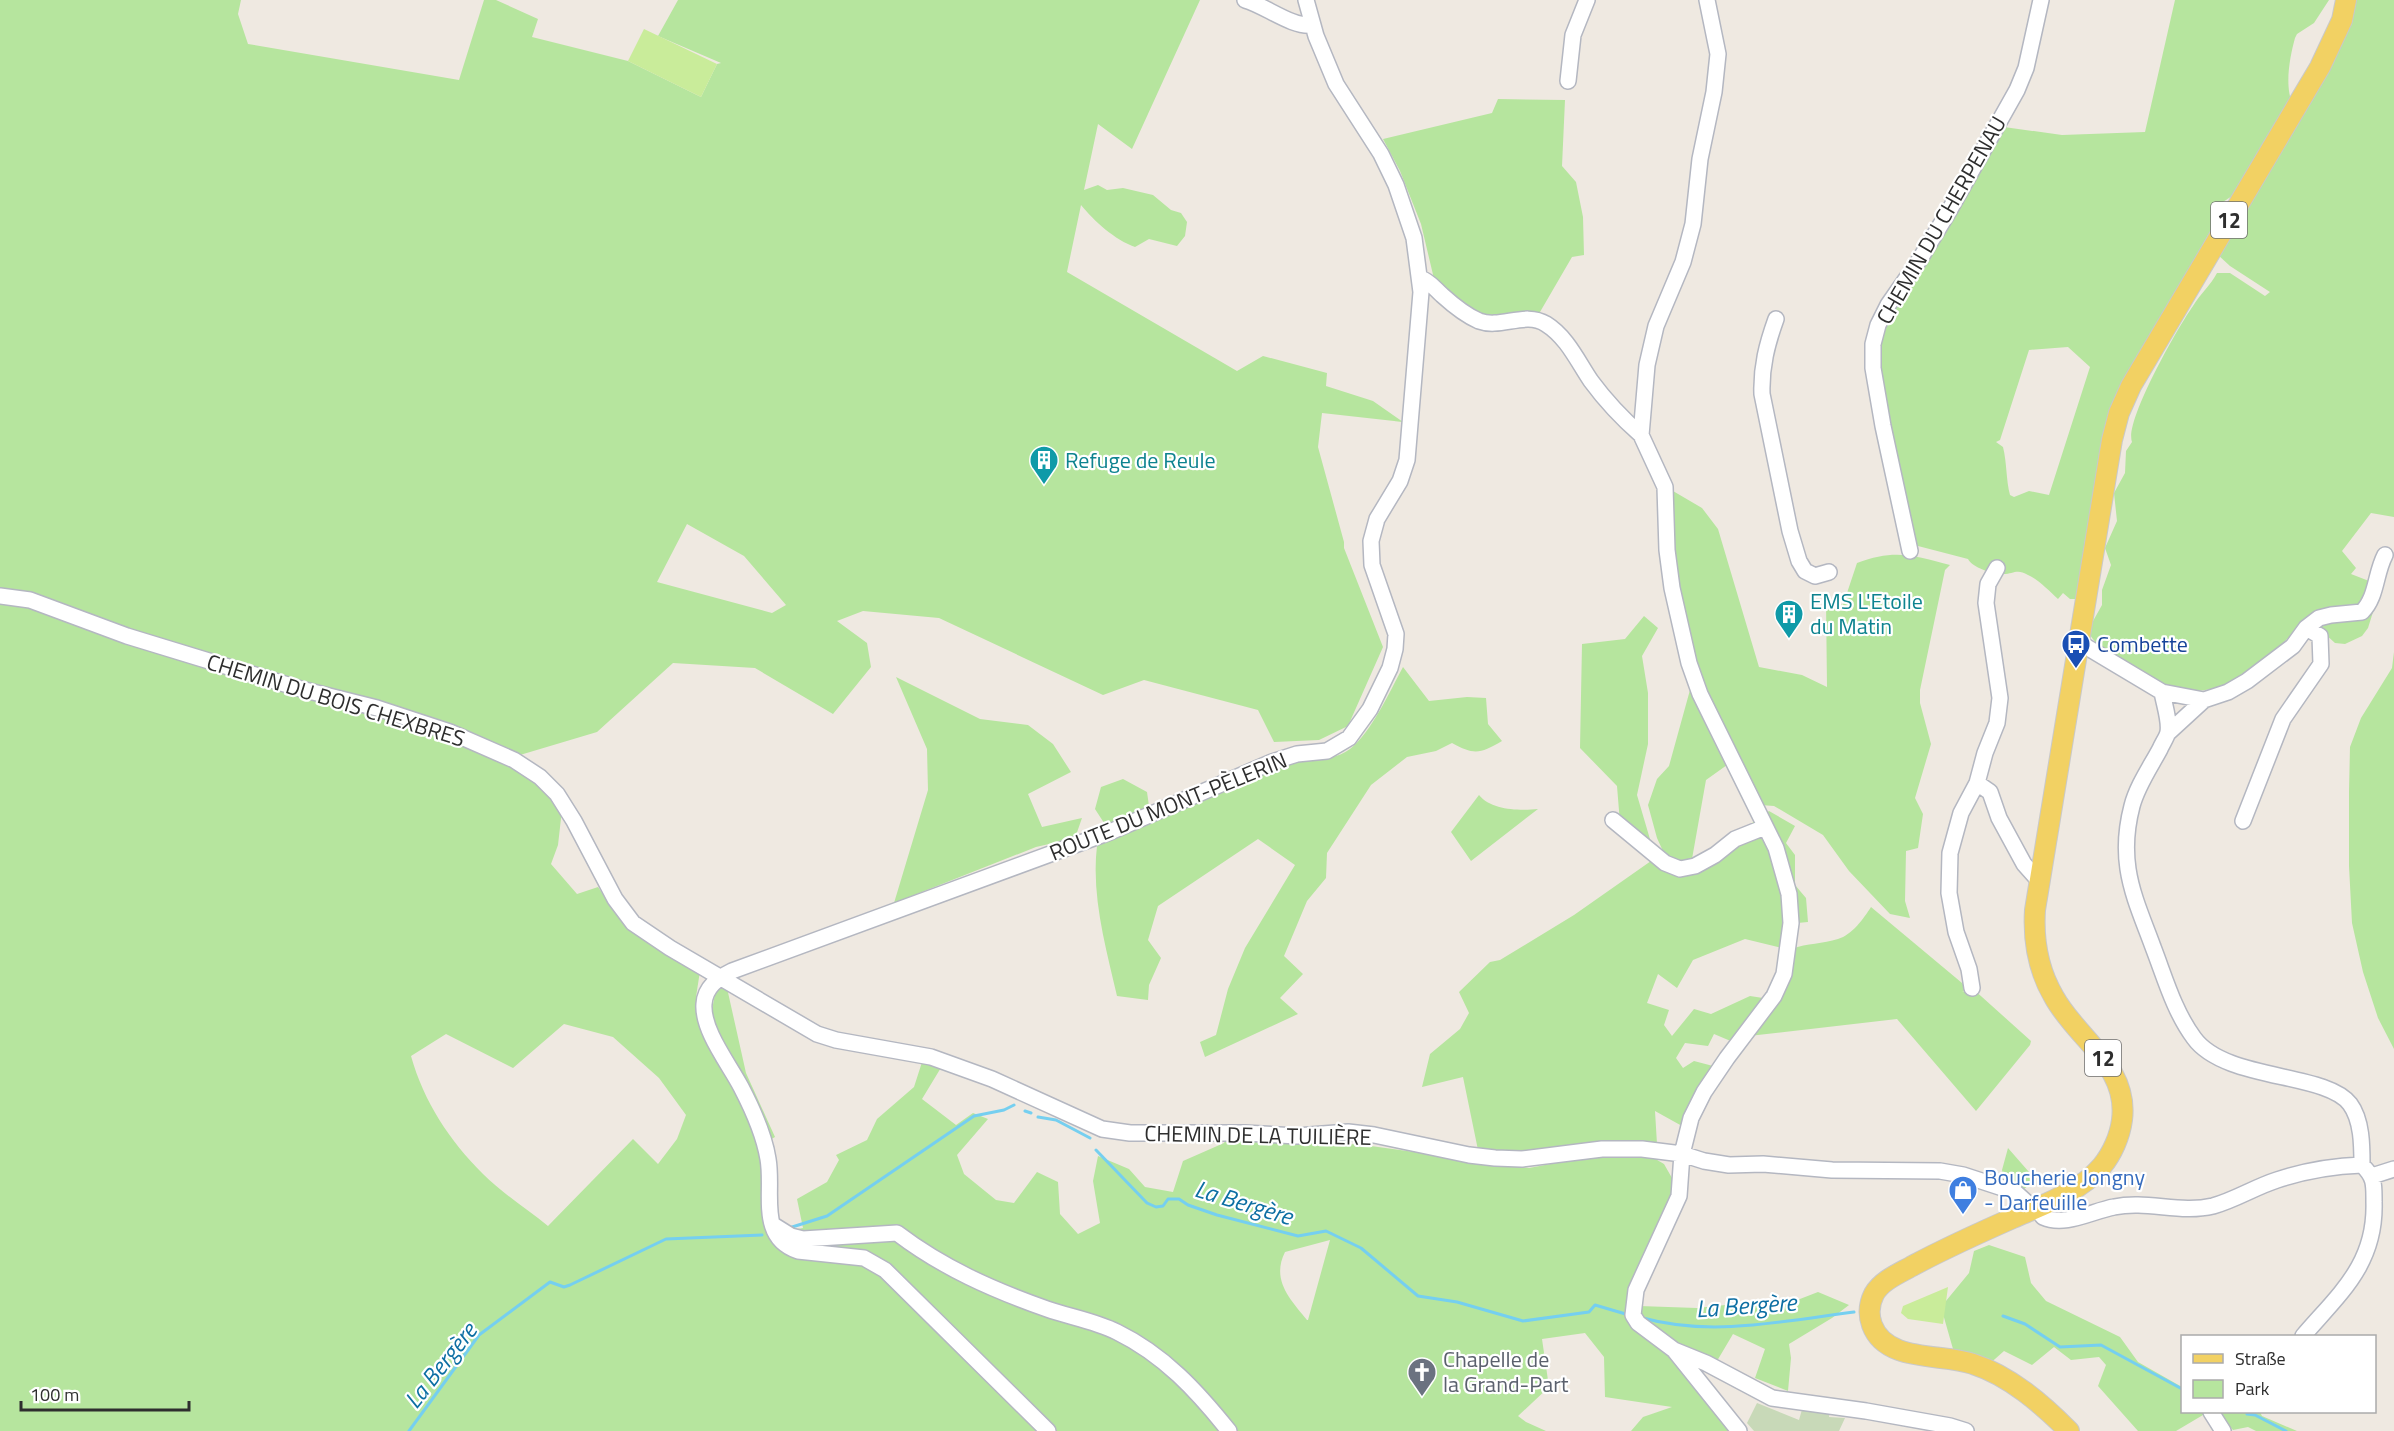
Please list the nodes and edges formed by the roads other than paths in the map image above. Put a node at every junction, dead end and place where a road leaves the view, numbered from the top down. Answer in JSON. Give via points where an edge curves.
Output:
{"nodes":[{"id":1,"x":1245,"y":0,"type":"edge"},
{"id":2,"x":1306,"y":0,"type":"edge"},
{"id":3,"x":1587,"y":0,"type":"edge"},
{"id":4,"x":1707,"y":0,"type":"edge"},
{"id":5,"x":2041,"y":0,"type":"edge"},
{"id":6,"x":2346,"y":0,"type":"edge"},
{"id":7,"x":1312,"y":25,"type":"junction"},
{"id":8,"x":1568,"y":81,"type":"dead end"},
{"id":9,"x":1420,"y":278,"type":"junction"},
{"id":10,"x":1776,"y":320,"type":"dead end"},
{"id":11,"x":1641,"y":435,"type":"junction"},
{"id":12,"x":1911,"y":551,"type":"dead end"},
{"id":13,"x":2385,"y":555,"type":"dead end"},
{"id":14,"x":1997,"y":568,"type":"dead end"},
{"id":15,"x":1829,"y":572,"type":"dead end"},
{"id":16,"x":0,"y":596,"type":"edge"},
{"id":17,"x":2306,"y":628,"type":"junction"},
{"id":18,"x":2080,"y":643,"type":"junction"},
{"id":19,"x":2162,"y":692,"type":"junction"},
{"id":20,"x":2204,"y":700,"type":"junction"},
{"id":21,"x":2168,"y":733,"type":"junction"},
{"id":22,"x":1977,"y":783,"type":"junction"},
{"id":23,"x":1613,"y":820,"type":"dead end"},
{"id":24,"x":2243,"y":821,"type":"dead end"},
{"id":25,"x":1765,"y":827,"type":"junction"},
{"id":26,"x":2040,"y":882,"type":"junction"},
{"id":27,"x":719,"y":977,"type":"junction"},
{"id":28,"x":1972,"y":988,"type":"dead end"},
{"id":29,"x":1682,"y":1154,"type":"junction"},
{"id":30,"x":2394,"y":1169,"type":"edge"},
{"id":31,"x":2367,"y":1171,"type":"junction"},
{"id":32,"x":2032,"y":1209,"type":"junction"},
{"id":33,"x":771,"y":1224,"type":"junction"},
{"id":34,"x":2304,"y":1335,"type":"edge"},
{"id":35,"x":1674,"y":1350,"type":"junction"},
{"id":36,"x":2212,"y":1413,"type":"edge"},
{"id":37,"x":1048,"y":1431,"type":"edge"},
{"id":38,"x":1229,"y":1431,"type":"edge"},
{"id":39,"x":1739,"y":1431,"type":"edge"},
{"id":40,"x":1966,"y":1431,"type":"edge"},
{"id":41,"x":2069,"y":1431,"type":"edge"},
{"id":42,"x":2223,"y":1431,"type":"edge"}],
"edges":[{"from":1,"to":7,"type":"street","via":[[1292,21]]},
{"from":2,"to":7,"type":"street","name":"ROUTE DU MONT-PÈLERIN"},
{"from":3,"to":8,"type":"street","via":[[1573,35]]},
{"from":4,"to":11,"type":"street","via":[[1718,54],[1714,92],[1700,159],[1693,224],[1683,262],[1656,326],[1647,364]]},
{"from":5,"to":12,"type":"street","name":"CHEMIN DU CHERPENAU","via":[[2026,68],[2017,90],[1949,211],[1888,304],[1873,344],[1883,426]]},
{"from":6,"to":18,"type":"main road","number":"12","via":[[2342,20],[2320,67],[2124,400],[2112,440]]},
{"from":7,"to":9,"type":"street","name":"ROUTE DU MONT-PÈLERIN","via":[[1342,95],[1393,178],[1414,238]]},
{"from":9,"to":11,"type":"street","via":[[1479,321],[1490,324],[1530,318],[1546,324]]},
{"from":9,"to":27,"type":"street","name":"ROUTE DU MONT-PÈLERIN","via":[[1407,460],[1400,481],[1377,519],[1371,541],[1372,565],[1396,643],[1390,668],[1370,709],[1349,738],[1327,751],[1272,762],[1110,832]]},
{"from":10,"to":15,"type":"street","via":[[1767,342],[1762,394],[1790,531],[1805,571],[1815,576]]},
{"from":11,"to":25,"type":"street","via":[[1665,487],[1672,588],[1689,663],[1700,694]]},
{"from":13,"to":17,"type":"street","via":[[2378,568],[2371,603],[2361,612],[2325,616]]},
{"from":14,"to":22,"type":"street","via":[[1988,584],[1986,603],[2000,699],[1997,723]]},
{"from":16,"to":27,"type":"street","name":"CHEMIN DU BOIS CHEXBRES","via":[[30,600],[127,636],[377,708],[514,759],[540,777],[561,800],[625,914],[653,938]]},
{"from":17,"to":20,"type":"street","via":[[2293,646],[2247,681]]},
{"from":17,"to":24,"type":"street","via":[[2320,636],[2321,664],[2283,719]]},
{"from":18,"to":19,"type":"street"},
{"from":18,"to":26,"type":"main road","number":"12"},
{"from":19,"to":20,"type":"street"},
{"from":19,"to":21,"type":"street"},
{"from":20,"to":21,"type":"street"},
{"from":21,"to":31,"type":"street","via":[[2132,804],[2127,834],[2128,868],[2177,1010],[2195,1040],[2222,1059],[2342,1096],[2356,1117]]},
{"from":22,"to":26,"type":"street","via":[[1990,792],[2024,864]]},
{"from":22,"to":28,"type":"street","via":[[1961,813],[1950,853],[1949,893]]},
{"from":23,"to":25,"type":"street","via":[[1665,863],[1680,869],[1695,866],[1735,839]]},
{"from":25,"to":29,"type":"street","via":[[1776,848],[1789,894],[1791,923],[1784,974],[1766,1008],[1704,1092],[1691,1118]]},
{"from":26,"to":32,"type":"main road","number":"12","via":[[2034,931],[2044,979],[2071,1022],[2115,1075],[2122,1100],[2122,1121],[2115,1146],[2087,1180]]},
{"from":27,"to":29,"type":"street","name":"CHEMIN DE LA TUILIÈRE","via":[[817,1034],[931,1057],[992,1079],[1102,1129],[1297,1136],[1348,1132],[1495,1158],[1522,1159],[1602,1149]]},
{"from":27,"to":33,"type":"street","via":[[704,1001],[706,1020],[760,1130],[769,1161]]},
{"from":29,"to":32,"type":"street","name":"CHEMIN DE LA TUILIÈRE","via":[[1730,1165],[1940,1171],[2015,1192]]},
{"from":29,"to":35,"type":"street","via":[[1679,1196],[1633,1303],[1638,1323]]},
{"from":30,"to":31,"type":"street"},
{"from":31,"to":32,"type":"street","via":[[2332,1166],[2276,1180],[2215,1205],[2188,1210],[2144,1204],[2116,1206],[2064,1220],[2043,1217]]},
{"from":31,"to":34,"type":"street","via":[[2374,1228],[2366,1257]]},
{"from":32,"to":41,"type":"main road","number":"12","via":[[1888,1280],[1875,1293],[1869,1314],[1876,1332],[1891,1347],[1973,1364],[2043,1405]]},
{"from":33,"to":37,"type":"street","via":[[790,1248],[864,1258],[885,1270]]},
{"from":33,"to":38,"type":"street","via":[[803,1239],[897,1233],[979,1283],[1115,1331],[1191,1385]]},
{"from":35,"to":39,"type":"street"},
{"from":35,"to":40,"type":"street","via":[[1772,1398]]},
{"from":36,"to":42,"type":"street"}]}
